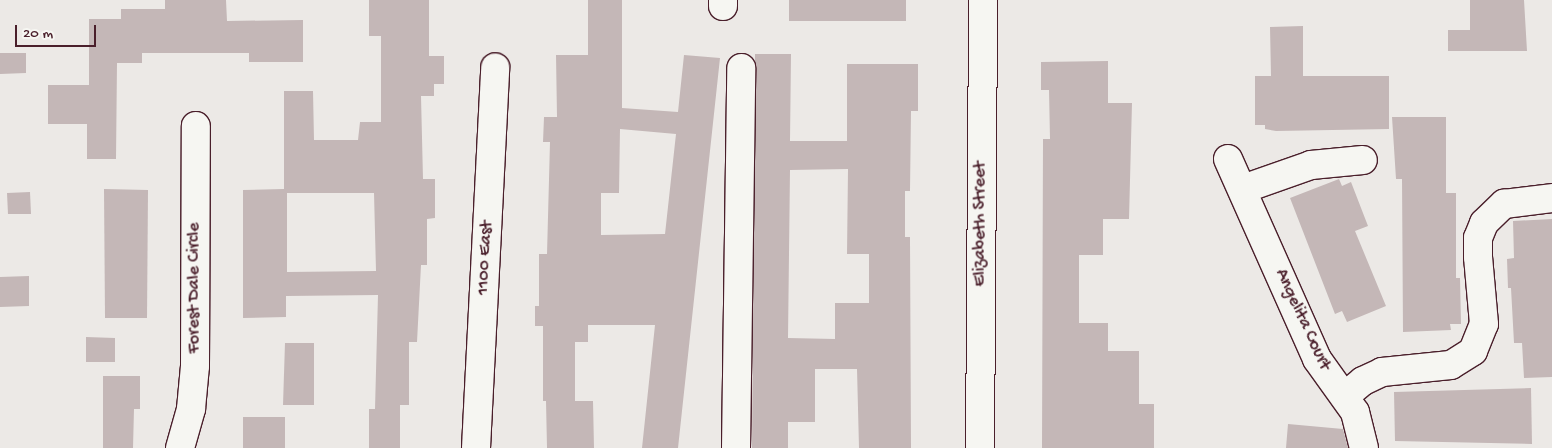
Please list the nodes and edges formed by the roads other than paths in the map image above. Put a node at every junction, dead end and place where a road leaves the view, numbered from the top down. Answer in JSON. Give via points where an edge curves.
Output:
{"nodes":[{"id":1,"x":983,"y":0,"type":"edge"},
{"id":2,"x":495,"y":67,"type":"dead end"},
{"id":3,"x":742,"y":68,"type":"dead end"},
{"id":4,"x":196,"y":126,"type":"dead end"},
{"id":5,"x":1228,"y":159,"type":"dead end"},
{"id":6,"x":1363,"y":160,"type":"dead end"},
{"id":7,"x":1244,"y":189,"type":"junction"},
{"id":8,"x":1552,"y":198,"type":"edge"},
{"id":9,"x":1345,"y":396,"type":"junction"},
{"id":10,"x":180,"y":448,"type":"edge"},
{"id":11,"x":476,"y":448,"type":"edge"},
{"id":12,"x":736,"y":448,"type":"edge"},
{"id":13,"x":980,"y":448,"type":"edge"},
{"id":14,"x":1364,"y":448,"type":"edge"}],
"edges":[{"from":1,"to":13,"type":"street","name":"Elizabeth Street"},
{"from":2,"to":11,"type":"street","name":"1100 East"},
{"from":3,"to":12,"type":"street"},
{"from":4,"to":10,"type":"street","name":"Forest Dale Circle","via":[[195,366],[191,409]]},
{"from":5,"to":7,"type":"street","name":"Angelita Court"},
{"from":6,"to":7,"type":"street","via":[[1311,164]]},
{"from":7,"to":9,"type":"street","name":"Angelita Court","via":[[1317,359]]},
{"from":8,"to":9,"type":"street","via":[[1504,204],[1484,223],[1478,238],[1478,257],[1484,324],[1473,351],[1451,364],[1382,372],[1363,381]]},
{"from":9,"to":14,"type":"street","name":"Angelita Court","via":[[1360,424]]}]}
